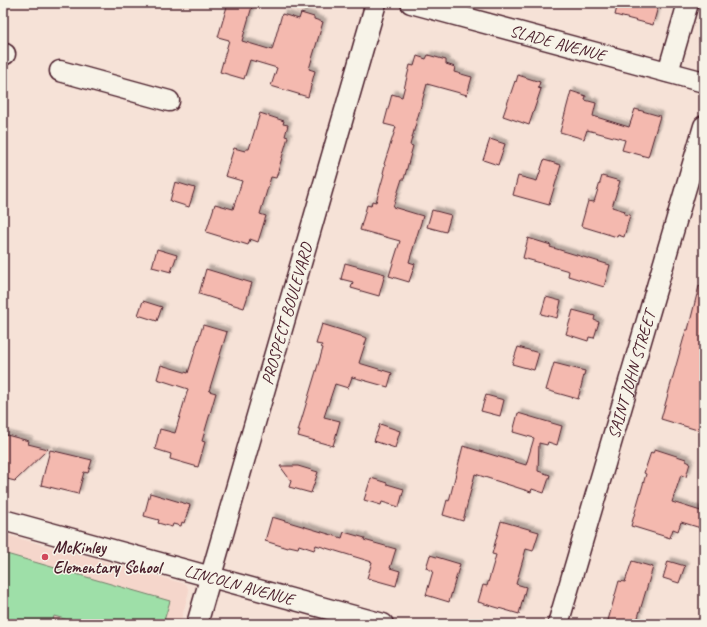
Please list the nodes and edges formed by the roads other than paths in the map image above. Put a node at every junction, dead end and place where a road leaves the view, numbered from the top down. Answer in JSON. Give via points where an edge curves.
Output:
{"nodes":[{"id":1,"x":376,"y":3,"type":"edge"},
{"id":2,"x":411,"y":3,"type":"edge"},
{"id":3,"x":688,"y":3,"type":"edge"},
{"id":4,"x":60,"y":71,"type":"dead end"},
{"id":5,"x":668,"y":72,"type":"junction"},
{"id":6,"x":704,"y":82,"type":"edge"},
{"id":7,"x":169,"y":101,"type":"dead end"},
{"id":8,"x":704,"y":126,"type":"edge"},
{"id":9,"x":3,"y":520,"type":"edge"},
{"id":10,"x":211,"y":577,"type":"junction"},
{"id":11,"x":197,"y":624,"type":"edge"},
{"id":12,"x":383,"y":624,"type":"edge"},
{"id":13,"x":558,"y":624,"type":"edge"}],
"edges":[{"from":1,"to":10,"type":"street","name":"PROSPECT BOULEVARD"},
{"from":2,"to":5,"type":"street","name":"SLADE AVENUE"},
{"from":3,"to":5,"type":"street"},
{"from":4,"to":7,"type":"street"},
{"from":5,"to":6,"type":"street","name":"SLADE AVENUE"},
{"from":8,"to":13,"type":"street","name":"SAINT JOHN STREET"},
{"from":9,"to":10,"type":"street","name":"LINCOLN AVENUE"},
{"from":10,"to":11,"type":"street","name":"PROSPECT BOULEVARD"},
{"from":10,"to":12,"type":"street","name":"LINCOLN AVENUE"}]}
